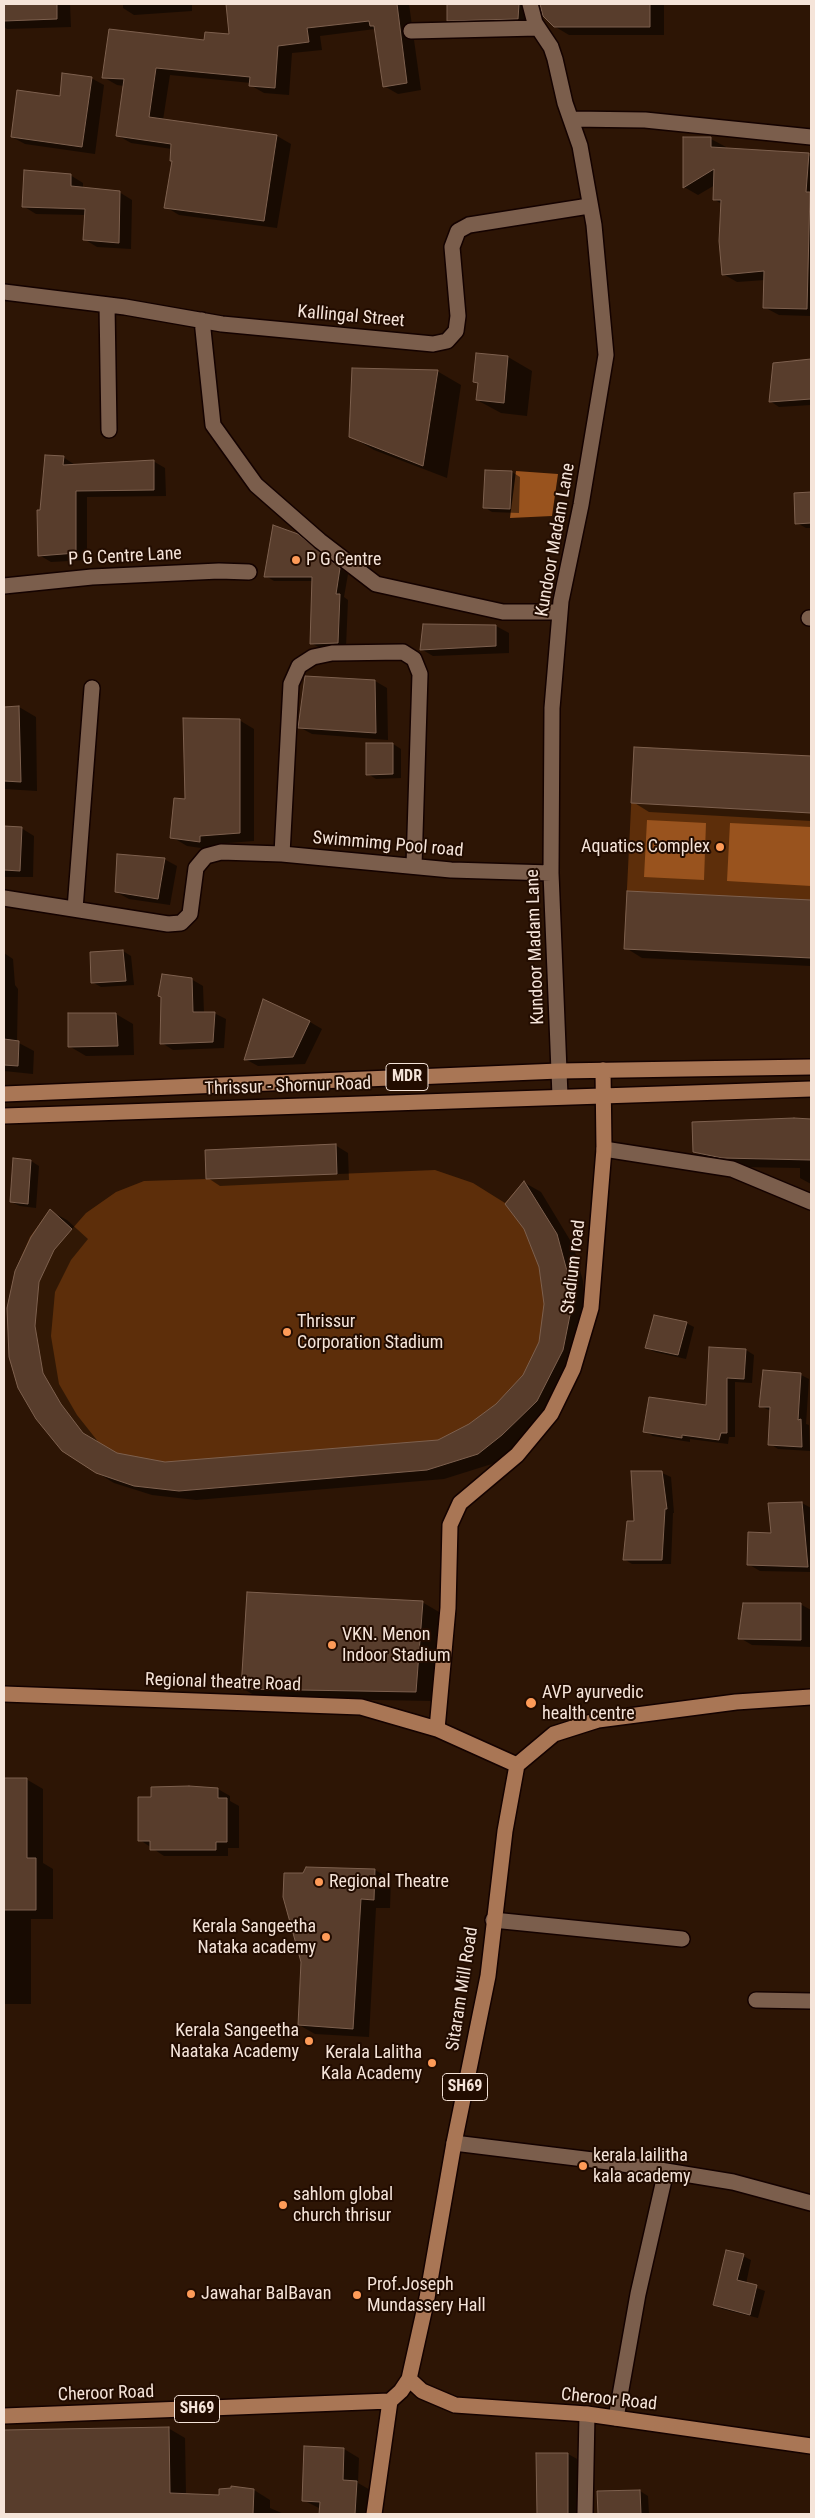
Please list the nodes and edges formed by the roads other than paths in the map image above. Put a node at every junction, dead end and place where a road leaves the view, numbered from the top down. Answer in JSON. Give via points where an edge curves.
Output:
{"nodes":[{"id":1,"x":530,"y":4,"type":"edge"},
{"id":2,"x":538,"y":28,"type":"junction"},
{"id":3,"x":411,"y":31,"type":"dead end"},
{"id":4,"x":571,"y":119,"type":"junction"},
{"id":5,"x":811,"y":137,"type":"edge"},
{"id":6,"x":589,"y":206,"type":"junction"},
{"id":7,"x":4,"y":292,"type":"edge"},
{"id":8,"x":107,"y":304,"type":"junction"},
{"id":9,"x":202,"y":320,"type":"junction"},
{"id":10,"x":109,"y":430,"type":"dead end"},
{"id":11,"x":249,"y":572,"type":"dead end"},
{"id":12,"x":4,"y":586,"type":"edge"},
{"id":13,"x":560,"y":612,"type":"junction"},
{"id":14,"x":92,"y":688,"type":"dead end"},
{"id":15,"x":282,"y":854,"type":"junction"},
{"id":16,"x":414,"y":866,"type":"junction"},
{"id":17,"x":551,"y":873,"type":"junction"},
{"id":18,"x":4,"y":898,"type":"edge"},
{"id":19,"x":75,"y":909,"type":"junction"},
{"id":20,"x":811,"y":1067,"type":"edge"},
{"id":21,"x":753,"y":1068,"type":"junction"},
{"id":22,"x":603,"y":1070,"type":"junction"},
{"id":23,"x":560,"y":1071,"type":"junction"},
{"id":24,"x":811,"y":1089,"type":"edge"},
{"id":25,"x":752,"y":1090,"type":"junction"},
{"id":26,"x":4,"y":1094,"type":"edge"},
{"id":27,"x":604,"y":1094,"type":"junction"},
{"id":28,"x":560,"y":1096,"type":"junction"},
{"id":29,"x":4,"y":1116,"type":"edge"},
{"id":30,"x":604,"y":1149,"type":"junction"},
{"id":31,"x":811,"y":1202,"type":"edge"},
{"id":32,"x":4,"y":1694,"type":"edge"},
{"id":33,"x":811,"y":1696,"type":"edge"},
{"id":34,"x":437,"y":1729,"type":"junction"},
{"id":35,"x":517,"y":1765,"type":"junction"},
{"id":36,"x":493,"y":1920,"type":"junction"},
{"id":37,"x":682,"y":1939,"type":"dead end"},
{"id":38,"x":756,"y":2000,"type":"dead end"},
{"id":39,"x":811,"y":2001,"type":"edge"},
{"id":40,"x":454,"y":2143,"type":"junction"},
{"id":41,"x":666,"y":2171,"type":"junction"},
{"id":42,"x":811,"y":2202,"type":"edge"},
{"id":43,"x":409,"y":2379,"type":"junction"},
{"id":44,"x":390,"y":2401,"type":"junction"},
{"id":45,"x":587,"y":2414,"type":"junction"},
{"id":46,"x":4,"y":2416,"type":"edge"},
{"id":47,"x":616,"y":2418,"type":"junction"},
{"id":48,"x":811,"y":2446,"type":"edge"},
{"id":49,"x":374,"y":2514,"type":"edge"},
{"id":50,"x":585,"y":2514,"type":"edge"}],
"edges":[{"from":1,"to":2,"type":"street","name":"Kundoor Madam Lane"},
{"from":2,"to":3,"type":"street"},
{"from":2,"to":4,"type":"street","name":"Kundoor Madam Lane","via":[[553,53]]},
{"from":4,"to":5,"type":"street","via":[[645,120]]},
{"from":4,"to":6,"type":"street","name":"Kundoor Madam Lane","via":[[580,146]]},
{"from":6,"to":9,"type":"street","name":"Kallingal Street","via":[[468,225],[458,231],[452,247],[458,316],[456,331],[447,341],[433,344]]},
{"from":6,"to":13,"type":"street","name":"Kundoor Madam Lane","via":[[606,356]]},
{"from":7,"to":8,"type":"street","name":"Kallingal Street"},
{"from":8,"to":9,"type":"street","name":"Kallingal Street"},
{"from":8,"to":10,"type":"street"},
{"from":9,"to":13,"type":"street","via":[[213,425],[256,485],[320,540],[376,584],[503,612]]},
{"from":11,"to":12,"type":"street","name":"P G Centre Lane","via":[[92,577]]},
{"from":13,"to":17,"type":"street","name":"Kundoor Madam Lane","via":[[552,708]]},
{"from":14,"to":19,"type":"street"},
{"from":15,"to":16,"type":"street","name":"Swimmimg Pool road"},
{"from":15,"to":16,"type":"street","via":[[291,684],[299,666],[313,657],[332,653],[403,652],[414,658],[420,674]]},
{"from":15,"to":19,"type":"street","name":"Swimmimg Pool road","via":[[222,852],[206,856],[196,868],[190,914],[181,922],[168,924]]},
{"from":16,"to":17,"type":"street","name":"Swimmimg Pool road"},
{"from":17,"to":23,"type":"street","name":"Kundoor Madam Lane"},
{"from":18,"to":19,"type":"street"},
{"from":20,"to":21,"type":"main road","number":"MDR"},
{"from":21,"to":22,"type":"main road","number":"MDR"},
{"from":21,"to":25,"type":"main road"},
{"from":22,"to":23,"type":"main road","number":"MDR"},
{"from":22,"to":27,"type":"main road","name":"Stadium road"},
{"from":23,"to":26,"type":"main road","number":"MDR"},
{"from":23,"to":28,"type":"street","name":"Kundoor Madam Lane"},
{"from":24,"to":25,"type":"main road","number":"MDR"},
{"from":25,"to":27,"type":"main road","number":"MDR"},
{"from":27,"to":28,"type":"main road","name":"Thrissur - Shornur Road","number":"MDR"},
{"from":27,"to":30,"type":"main road","name":"Stadium road"},
{"from":28,"to":29,"type":"main road","name":"Thrissur - Shornur Road","number":"MDR"},
{"from":30,"to":31,"type":"street","via":[[732,1169]]},
{"from":30,"to":34,"type":"main road","name":"Stadium road","via":[[591,1308],[574,1369],[550,1414],[517,1455],[460,1503],[450,1525],[448,1608]]},
{"from":32,"to":34,"type":"main road","name":"Regional theatre Road","via":[[361,1707]]},
{"from":33,"to":35,"type":"main road","via":[[598,1720],[554,1734]]},
{"from":34,"to":35,"type":"main road"},
{"from":35,"to":36,"type":"main road","name":"Sitaram Mill Road","number":"SH69"},
{"from":36,"to":37,"type":"street"},
{"from":36,"to":40,"type":"main road","name":"Sitaram Mill Road","number":"SH69","via":[[488,1976]]},
{"from":38,"to":39,"type":"street"},
{"from":40,"to":41,"type":"street"},
{"from":40,"to":43,"type":"main road","name":"Sitaram Mill Road","number":"SH69","via":[[427,2298]]},
{"from":41,"to":42,"type":"street","via":[[733,2182]]},
{"from":41,"to":47,"type":"street","via":[[638,2294]]},
{"from":43,"to":44,"type":"main road","name":"Sitaram Mill Road","number":"SH69"},
{"from":43,"to":45,"type":"main road","name":"Cheroor Road","via":[[422,2391],[455,2405]]},
{"from":44,"to":46,"type":"main road","name":"Cheroor Road","number":"SH69"},
{"from":44,"to":49,"type":"main road"},
{"from":45,"to":47,"type":"main road","name":"Cheroor Road"},
{"from":45,"to":50,"type":"street"},
{"from":47,"to":48,"type":"main road","name":"Cheroor Road"}]}
